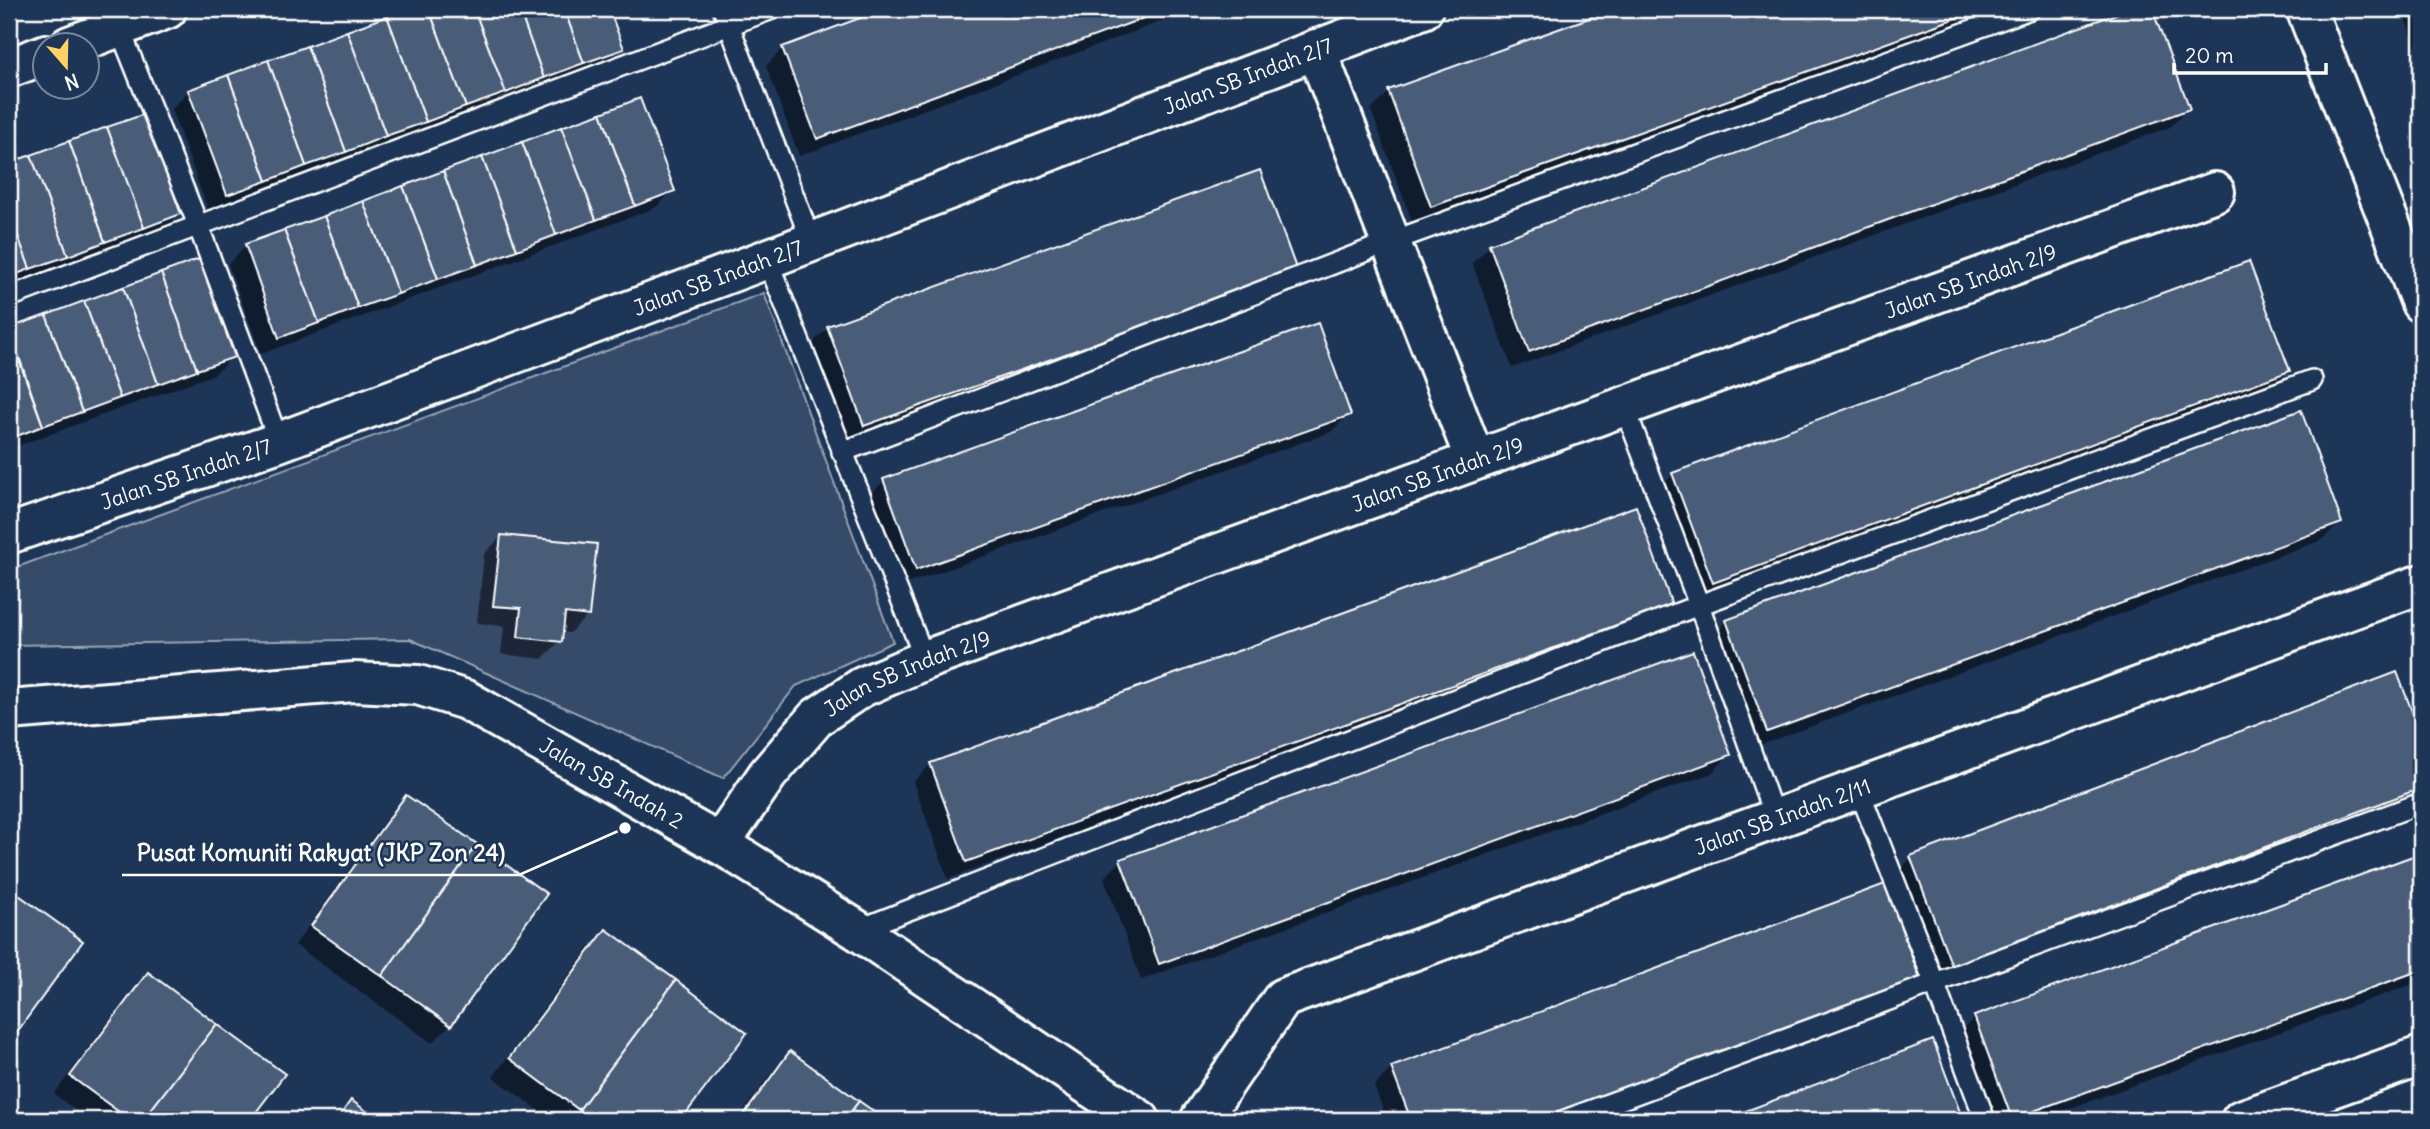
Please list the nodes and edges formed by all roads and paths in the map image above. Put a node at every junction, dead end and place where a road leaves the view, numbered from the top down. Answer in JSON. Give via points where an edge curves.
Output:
{"nodes":[{"id":1,"x":167,"y":9,"type":"edge"},
{"id":2,"x":772,"y":9,"type":"edge"},
{"id":3,"x":1423,"y":9,"type":"edge"},
{"id":4,"x":2030,"y":9,"type":"edge"},
{"id":5,"x":2306,"y":9,"type":"edge"},
{"id":6,"x":726,"y":17,"type":"edge"},
{"id":7,"x":119,"y":27,"type":"junction"},
{"id":8,"x":102,"y":33,"type":"edge"},
{"id":9,"x":1316,"y":49,"type":"junction"},
{"id":10,"x":32,"y":59,"type":"edge"},
{"id":11,"x":9,"y":68,"type":"edge"},
{"id":12,"x":2215,"y":192,"type":"dead end"},
{"id":13,"x":198,"y":225,"type":"junction"},
{"id":14,"x":811,"y":241,"type":"junction"},
{"id":15,"x":1390,"y":242,"type":"junction"},
{"id":16,"x":767,"y":259,"type":"junction"},
{"id":17,"x":9,"y":297,"type":"edge"},
{"id":18,"x":2421,"y":303,"type":"edge"},
{"id":19,"x":2312,"y":380,"type":"dead end"},
{"id":20,"x":1625,"y":408,"type":"junction"},
{"id":21,"x":279,"y":442,"type":"junction"},
{"id":22,"x":842,"y":452,"type":"junction"},
{"id":23,"x":1475,"y":460,"type":"junction"},
{"id":24,"x":9,"y":534,"type":"edge"},
{"id":25,"x":2421,"y":584,"type":"edge"},
{"id":26,"x":1699,"y":605,"type":"junction"},
{"id":27,"x":925,"y":660,"type":"junction"},
{"id":28,"x":9,"y":710,"type":"edge"},
{"id":29,"x":1858,"y":790,"type":"junction"},
{"id":30,"x":2421,"y":803,"type":"edge"},
{"id":31,"x":1775,"y":819,"type":"junction"},
{"id":32,"x":720,"y":844,"type":"junction"},
{"id":33,"x":858,"y":930,"type":"junction"},
{"id":34,"x":1934,"y":982,"type":"junction"},
{"id":35,"x":2421,"y":1056,"type":"edge"},
{"id":36,"x":1140,"y":1120,"type":"edge"},
{"id":37,"x":1200,"y":1120,"type":"edge"},
{"id":38,"x":1565,"y":1120,"type":"edge"},
{"id":39,"x":1985,"y":1120,"type":"edge"},
{"id":40,"x":2241,"y":1120,"type":"edge"}],
"edges":[{"from":1,"to":7,"type":"street"},
{"from":2,"to":6,"type":"lane"},
{"from":3,"to":9,"type":"street","name":"Jalan SB Indah 2/7"},
{"from":4,"to":15,"type":"lane"},
{"from":5,"to":18,"type":"street"},
{"from":6,"to":13,"type":"lane"},
{"from":6,"to":14,"type":"lane"},
{"from":7,"to":8,"type":"street"},
{"from":7,"to":13,"type":"lane"},
{"from":9,"to":14,"type":"street","name":"Jalan SB Indah 2/7"},
{"from":9,"to":15,"type":"street"},
{"from":10,"to":11,"type":"street"},
{"from":12,"to":20,"type":"street","name":"Jalan SB Indah 2/9"},
{"from":13,"to":17,"type":"lane"},
{"from":13,"to":21,"type":"lane"},
{"from":14,"to":16,"type":"street","name":"Jalan SB Indah 2/7"},
{"from":15,"to":22,"type":"lane"},
{"from":15,"to":23,"type":"street"},
{"from":16,"to":21,"type":"street","name":"Jalan SB Indah 2/7"},
{"from":16,"to":22,"type":"lane"},
{"from":19,"to":26,"type":"lane"},
{"from":20,"to":23,"type":"street","name":"Jalan SB Indah 2/9"},
{"from":20,"to":26,"type":"lane"},
{"from":21,"to":24,"type":"street","name":"Jalan SB Indah 2/7"},
{"from":22,"to":27,"type":"lane"},
{"from":23,"to":27,"type":"street","name":"Jalan SB Indah 2/9"},
{"from":25,"to":29,"type":"street","name":"Jalan SB Indah 2/11"},
{"from":26,"to":31,"type":"lane"},
{"from":26,"to":33,"type":"lane"},
{"from":27,"to":32,"type":"street","name":"Jalan SB Indah 2/9","via":[[862,687],[817,717],[768,774]]},
{"from":28,"to":32,"type":"street","name":"Jalan SB Indah 2","via":[[354,682],[418,685],[466,700]]},
{"from":29,"to":31,"type":"street","name":"Jalan SB Indah 2/11"},
{"from":29,"to":34,"type":"lane"},
{"from":30,"to":34,"type":"lane"},
{"from":31,"to":37,"type":"street","name":"Jalan SB Indah 2/11","via":[[1283,998]]},
{"from":32,"to":33,"type":"street","name":"Jalan SB Indah 2"},
{"from":33,"to":36,"type":"street","name":"Jalan SB Indah 2"},
{"from":34,"to":38,"type":"lane"},
{"from":34,"to":39,"type":"lane"},
{"from":35,"to":40,"type":"street"}]}
